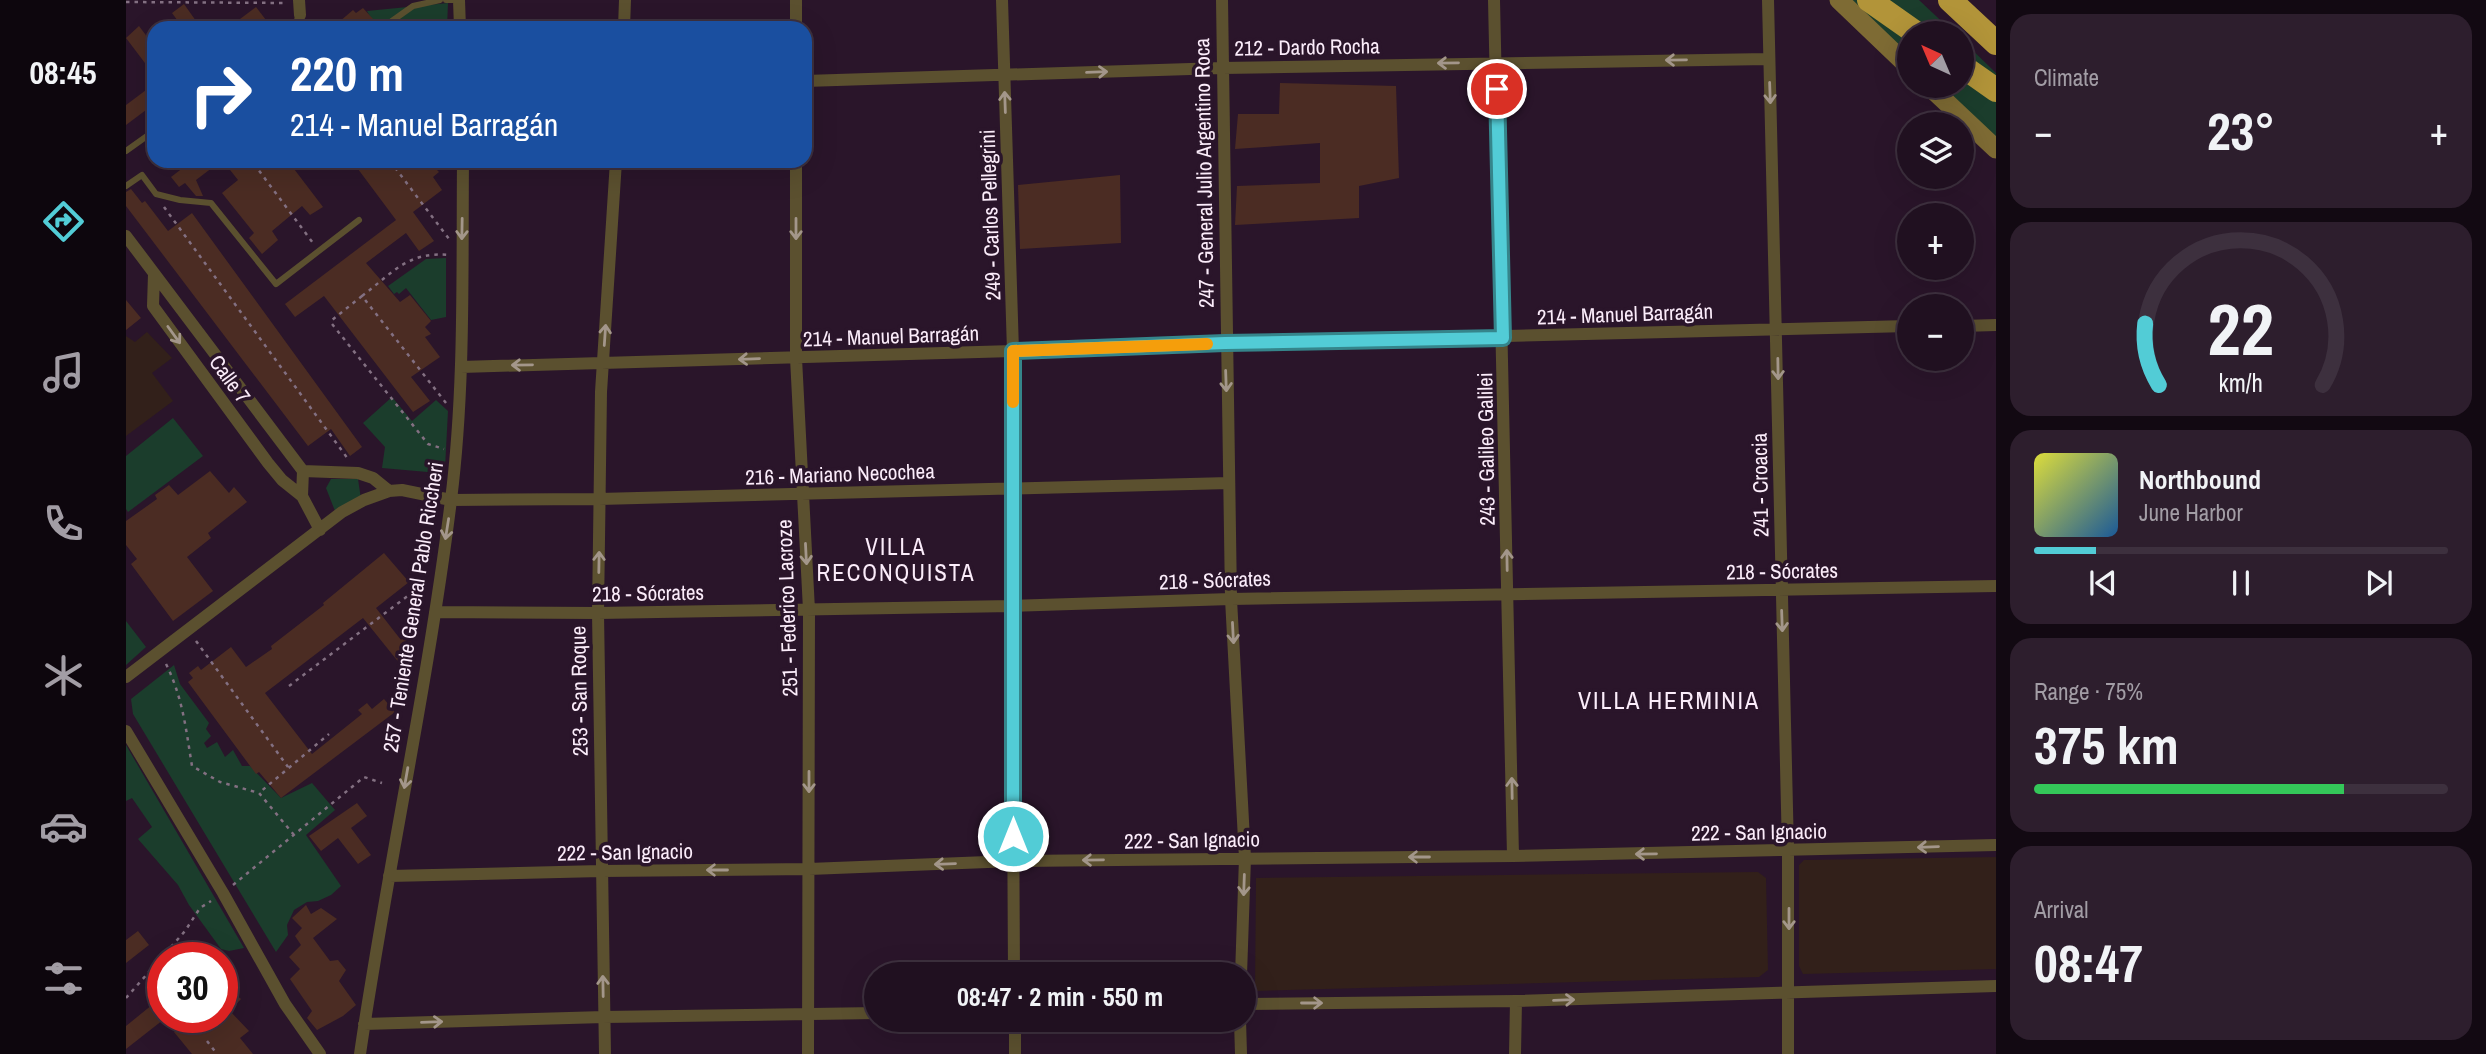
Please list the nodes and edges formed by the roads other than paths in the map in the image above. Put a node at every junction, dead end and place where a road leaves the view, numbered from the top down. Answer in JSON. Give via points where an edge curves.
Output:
{"nodes":[{"id":1,"x":440,"y":0,"type":"edge"},
{"id":2,"x":446,"y":0,"type":"edge"},
{"id":3,"x":459,"y":0,"type":"edge"},
{"id":4,"x":625,"y":0,"type":"edge"},
{"id":5,"x":796,"y":0,"type":"edge"},
{"id":6,"x":1002,"y":0,"type":"edge"},
{"id":7,"x":1222,"y":0,"type":"edge"},
{"id":8,"x":1494,"y":0,"type":"edge"},
{"id":9,"x":1768,"y":0,"type":"edge"},
{"id":10,"x":1839,"y":0,"type":"edge"},
{"id":11,"x":1869,"y":0,"type":"edge"},
{"id":12,"x":1950,"y":0,"type":"edge"},
{"id":13,"x":392,"y":21,"type":"edge"},
{"id":14,"x":460,"y":21,"type":"edge"},
{"id":15,"x":624,"y":21,"type":"edge"},
{"id":16,"x":796,"y":21,"type":"edge"},
{"id":17,"x":1899,"y":21,"type":"edge"},
{"id":18,"x":1996,"y":43,"type":"edge"},
{"id":19,"x":1897,"y":56,"type":"edge"},
{"id":20,"x":1768,"y":59,"type":"junction"},
{"id":21,"x":1496,"y":62,"type":"junction"},
{"id":22,"x":1222,"y":68,"type":"junction"},
{"id":23,"x":1974,"y":74,"type":"edge"},
{"id":24,"x":1004,"y":76,"type":"junction"},
{"id":25,"x":812,"y":81,"type":"edge"},
{"id":26,"x":1996,"y":90,"type":"edge"},
{"id":27,"x":1942,"y":98,"type":"edge"},
{"id":28,"x":147,"y":136,"type":"edge"},
{"id":29,"x":1996,"y":149,"type":"edge"},
{"id":30,"x":126,"y":151,"type":"edge"},
{"id":31,"x":463,"y":168,"type":"edge"},
{"id":32,"x":616,"y":168,"type":"edge"},
{"id":33,"x":796,"y":168,"type":"edge"},
{"id":34,"x":126,"y":186,"type":"edge"},
{"id":35,"x":359,"y":220,"type":"dead end"},
{"id":36,"x":126,"y":236,"type":"edge"},
{"id":37,"x":153,"y":273,"type":"junction"},
{"id":38,"x":1996,"y":325,"type":"edge"},
{"id":39,"x":1897,"y":326,"type":"edge"},
{"id":40,"x":1974,"y":326,"type":"edge"},
{"id":41,"x":1777,"y":328,"type":"junction"},
{"id":42,"x":1503,"y":338,"type":"junction"},
{"id":43,"x":1225,"y":343,"type":"junction"},
{"id":44,"x":1013,"y":351,"type":"junction"},
{"id":45,"x":796,"y":358,"type":"junction"},
{"id":46,"x":603,"y":363,"type":"junction"},
{"id":47,"x":461,"y":367,"type":"junction"},
{"id":48,"x":303,"y":471,"type":"junction"},
{"id":49,"x":1229,"y":483,"type":"junction"},
{"id":50,"x":1013,"y":489,"type":"junction"},
{"id":51,"x":389,"y":491,"type":"junction"},
{"id":52,"x":803,"y":495,"type":"junction"},
{"id":53,"x":302,"y":496,"type":"junction"},
{"id":54,"x":599,"y":499,"type":"junction"},
{"id":55,"x":451,"y":500,"type":"junction"},
{"id":56,"x":320,"y":530,"type":"junction"},
{"id":57,"x":1996,"y":586,"type":"edge"},
{"id":58,"x":1781,"y":590,"type":"junction"},
{"id":59,"x":1508,"y":594,"type":"junction"},
{"id":60,"x":1231,"y":598,"type":"junction"},
{"id":61,"x":1012,"y":606,"type":"junction"},
{"id":62,"x":809,"y":610,"type":"junction"},
{"id":63,"x":435,"y":612,"type":"junction"},
{"id":64,"x":598,"y":613,"type":"junction"},
{"id":65,"x":126,"y":677,"type":"edge"},
{"id":66,"x":126,"y":731,"type":"edge"},
{"id":67,"x":1996,"y":845,"type":"edge"},
{"id":68,"x":1788,"y":851,"type":"junction"},
{"id":69,"x":1513,"y":856,"type":"junction"},
{"id":70,"x":1245,"y":858,"type":"junction"},
{"id":71,"x":1013,"y":861,"type":"junction"},
{"id":72,"x":809,"y":869,"type":"junction"},
{"id":73,"x":601,"y":871,"type":"junction"},
{"id":74,"x":389,"y":876,"type":"junction"},
{"id":75,"x":1014,"y":962,"type":"edge"},
{"id":76,"x":1241,"y":962,"type":"edge"},
{"id":77,"x":1996,"y":986,"type":"edge"},
{"id":78,"x":1789,"y":991,"type":"junction"},
{"id":79,"x":1517,"y":1002,"type":"junction"},
{"id":80,"x":1256,"y":1004,"type":"edge"},
{"id":81,"x":864,"y":1014,"type":"edge"},
{"id":82,"x":806,"y":1016,"type":"junction"},
{"id":83,"x":604,"y":1017,"type":"junction"},
{"id":84,"x":364,"y":1024,"type":"junction"},
{"id":85,"x":1015,"y":1032,"type":"edge"},
{"id":86,"x":1240,"y":1032,"type":"edge"},
{"id":87,"x":320,"y":1054,"type":"edge"},
{"id":88,"x":360,"y":1054,"type":"edge"},
{"id":89,"x":605,"y":1054,"type":"edge"},
{"id":90,"x":808,"y":1054,"type":"edge"},
{"id":91,"x":1015,"y":1054,"type":"edge"},
{"id":92,"x":1241,"y":1054,"type":"edge"},
{"id":93,"x":1515,"y":1054,"type":"edge"},
{"id":94,"x":1788,"y":1054,"type":"edge"}],
"edges":[{"from":1,"to":13,"type":"lane","via":[[413,6]]},
{"from":2,"to":3,"type":"lane"},
{"from":3,"to":14,"type":"street"},
{"from":4,"to":15,"type":"street"},
{"from":5,"to":16,"type":"street"},
{"from":6,"to":24,"type":"street","name":"249 - Carlos Pellegrini"},
{"from":7,"to":22,"type":"street","name":"247 - General Julio Argentino Roca"},
{"from":8,"to":21,"type":"street","name":"243 - Galileo Galilei"},
{"from":9,"to":20,"type":"street","name":"241 - Croacia"},
{"from":10,"to":19,"type":"street"},
{"from":11,"to":17,"type":"highway"},
{"from":12,"to":18,"type":"highway"},
{"from":20,"to":21,"type":"street","name":"212 - Dardo Rocha","one_way":true},
{"from":20,"to":41,"type":"street","name":"241 - Croacia","one_way":true},
{"from":21,"to":22,"type":"street","name":"212 - Dardo Rocha","one_way":true},
{"from":21,"to":42,"type":"street","name":"243 - Galileo Galilei"},
{"from":24,"to":22,"type":"street","name":"212 - Dardo Rocha","one_way":true},
{"from":22,"to":43,"type":"street","name":"247 - General Julio Argentino Roca"},
{"from":23,"to":26,"type":"highway"},
{"from":24,"to":25,"type":"street","name":"212 - Dardo Rocha"},
{"from":44,"to":24,"type":"street","name":"249 - Carlos Pellegrini","one_way":true},
{"from":27,"to":29,"type":"street"},
{"from":28,"to":30,"type":"lane"},
{"from":31,"to":47,"type":"street","name":"257 - Teniente General Pablo Riccheri","one_way":true},
{"from":46,"to":32,"type":"street","name":"253 - San Roque","one_way":true},
{"from":33,"to":45,"type":"street","name":"251 - Federico Lacroze","one_way":true},
{"from":34,"to":35,"type":"lane","via":[[142,175],[156,194],[211,203],[276,285]]},
{"from":36,"to":37,"type":"street","name":"Calle 7"},
{"from":37,"to":48,"type":"street","name":"Calle 7"},
{"from":37,"to":53,"type":"street","name":"Calle 7","one_way":true,"via":[[153,306],[268,463]]},
{"from":38,"to":40,"type":"street"},
{"from":39,"to":41,"type":"street","name":"214 - Manuel Barragán"},
{"from":41,"to":42,"type":"street","name":"214 - Manuel Barragán"},
{"from":41,"to":58,"type":"street","name":"241 - Croacia","one_way":true},
{"from":42,"to":43,"type":"street","name":"214 - Manuel Barragán"},
{"from":59,"to":42,"type":"street","name":"243 - Galileo Galilei","one_way":true},
{"from":43,"to":44,"type":"street","name":"214 - Manuel Barragán"},
{"from":43,"to":49,"type":"street","name":"247 - General Julio Argentino Roca","one_way":true},
{"from":44,"to":45,"type":"street","name":"214 - Manuel Barragán"},
{"from":44,"to":50,"type":"street","name":"249 - Carlos Pellegrini"},
{"from":45,"to":46,"type":"street","name":"214 - Manuel Barragán","one_way":true},
{"from":45,"to":52,"type":"street","name":"251 - Federico Lacroze"},
{"from":46,"to":47,"type":"street","name":"214 - Manuel Barragán","one_way":true},
{"from":46,"to":54,"type":"street","name":"253 - San Roque"},
{"from":47,"to":55,"type":"street","name":"257 - Teniente General Pablo Riccheri"},
{"from":48,"to":51,"type":"street","via":[[358,473]]},
{"from":48,"to":53,"type":"street"},
{"from":49,"to":50,"type":"street","name":"216 - Mariano Necochea"},
{"from":49,"to":60,"type":"street","name":"247 - General Julio Argentino Roca"},
{"from":50,"to":52,"type":"street","name":"216 - Mariano Necochea"},
{"from":50,"to":61,"type":"street","name":"249 - Carlos Pellegrini"},
{"from":51,"to":55,"type":"street","name":"216 - Mariano Necochea"},
{"from":51,"to":56,"type":"street","via":[[342,512]]},
{"from":52,"to":54,"type":"street","name":"216 - Mariano Necochea"},
{"from":52,"to":62,"type":"street","name":"251 - Federico Lacroze","one_way":true},
{"from":53,"to":56,"type":"street","name":"Calle 7"},
{"from":54,"to":55,"type":"street","name":"216 - Mariano Necochea"},
{"from":64,"to":54,"type":"street","name":"253 - San Roque","one_way":true},
{"from":55,"to":63,"type":"street","name":"257 - Teniente General Pablo Riccheri","one_way":true},
{"from":56,"to":65,"type":"street"},
{"from":57,"to":58,"type":"street","name":"218 - Sócrates"},
{"from":58,"to":59,"type":"street","name":"218 - Sócrates"},
{"from":58,"to":68,"type":"street","name":"241 - Croacia","one_way":true},
{"from":59,"to":60,"type":"street","name":"218 - Sócrates"},
{"from":69,"to":59,"type":"street","name":"243 - Galileo Galilei","one_way":true},
{"from":60,"to":61,"type":"street","name":"218 - Sócrates"},
{"from":60,"to":70,"type":"street","name":"247 - General Julio Argentino Roca","one_way":true},
{"from":61,"to":62,"type":"street","name":"218 - Sócrates"},
{"from":61,"to":71,"type":"street","name":"249 - Carlos Pellegrini"},
{"from":62,"to":64,"type":"street","name":"218 - Sócrates"},
{"from":62,"to":72,"type":"street","name":"251 - Federico Lacroze","one_way":true},
{"from":63,"to":64,"type":"street","name":"218 - Sócrates"},
{"from":63,"to":74,"type":"street","name":"257 - Teniente General Pablo Riccheri","one_way":true},
{"from":64,"to":73,"type":"street","name":"253 - San Roque"},
{"from":66,"to":87,"type":"street","via":[[285,1004]]},
{"from":67,"to":68,"type":"street","name":"222 - San Ignacio","one_way":true},
{"from":68,"to":69,"type":"street","name":"222 - San Ignacio","one_way":true},
{"from":68,"to":78,"type":"street","name":"241 - Croacia","one_way":true},
{"from":69,"to":70,"type":"street","name":"222 - San Ignacio","one_way":true},
{"from":70,"to":71,"type":"street","name":"222 - San Ignacio","one_way":true},
{"from":70,"to":76,"type":"street","name":"247 - General Julio Argentino Roca","one_way":true},
{"from":71,"to":72,"type":"street","name":"222 - San Ignacio","one_way":true},
{"from":71,"to":75,"type":"street","name":"249 - Carlos Pellegrini"},
{"from":72,"to":73,"type":"street","name":"222 - San Ignacio","one_way":true},
{"from":72,"to":82,"type":"street","name":"251 - Federico Lacroze"},
{"from":73,"to":74,"type":"street","name":"222 - San Ignacio"},
{"from":83,"to":73,"type":"street","name":"253 - San Roque","one_way":true},
{"from":74,"to":84,"type":"street","name":"257 - Teniente General Pablo Riccheri"},
{"from":77,"to":78,"type":"street"},
{"from":79,"to":78,"type":"street","one_way":true},
{"from":78,"to":94,"type":"street","name":"241 - Croacia"},
{"from":80,"to":79,"type":"street","one_way":true},
{"from":79,"to":93,"type":"street"},
{"from":81,"to":82,"type":"street"},
{"from":82,"to":83,"type":"street"},
{"from":82,"to":90,"type":"street","name":"251 - Federico Lacroze"},
{"from":84,"to":83,"type":"street","one_way":true},
{"from":83,"to":89,"type":"street","name":"253 - San Roque"},
{"from":84,"to":88,"type":"street","name":"257 - Teniente General Pablo Riccheri"},
{"from":85,"to":91,"type":"street"},
{"from":86,"to":92,"type":"street"}]}
